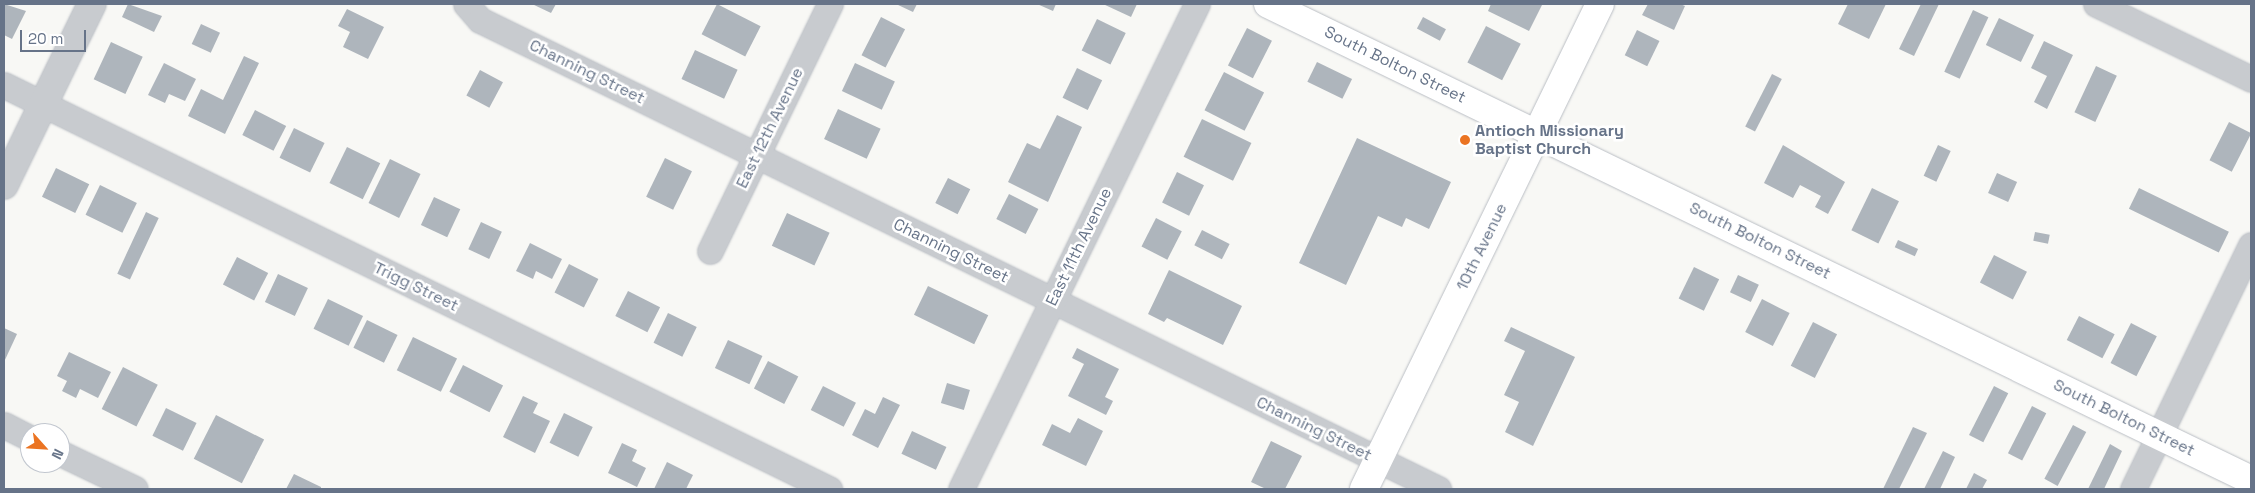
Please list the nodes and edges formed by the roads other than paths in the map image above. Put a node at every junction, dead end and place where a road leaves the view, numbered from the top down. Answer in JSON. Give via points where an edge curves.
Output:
{"nodes":[{"id":1,"x":92,"y":4,"type":"edge"},
{"id":2,"x":830,"y":4,"type":"edge"},
{"id":3,"x":1197,"y":4,"type":"edge"},
{"id":4,"x":1268,"y":4,"type":"edge"},
{"id":5,"x":1600,"y":4,"type":"edge"},
{"id":6,"x":2096,"y":4,"type":"edge"},
{"id":7,"x":466,"y":6,"type":"edge"},
{"id":8,"x":2251,"y":79,"type":"edge"},
{"id":9,"x":4,"y":85,"type":"edge"},
{"id":10,"x":43,"y":104,"type":"junction"},
{"id":11,"x":1537,"y":133,"type":"junction"},
{"id":12,"x":757,"y":156,"type":"junction"},
{"id":13,"x":4,"y":185,"type":"edge"},
{"id":14,"x":2251,"y":245,"type":"edge"},
{"id":15,"x":710,"y":252,"type":"dead end"},
{"id":16,"x":1053,"y":302,"type":"junction"},
{"id":17,"x":4,"y":425,"type":"edge"},
{"id":18,"x":20,"y":433,"type":"edge"},
{"id":19,"x":2160,"y":436,"type":"junction"},
{"id":20,"x":70,"y":457,"type":"edge"},
{"id":21,"x":1378,"y":460,"type":"junction"},
{"id":22,"x":2251,"y":480,"type":"edge"},
{"id":23,"x":135,"y":489,"type":"edge"},
{"id":24,"x":829,"y":489,"type":"edge"},
{"id":25,"x":961,"y":489,"type":"edge"},
{"id":26,"x":1364,"y":489,"type":"edge"},
{"id":27,"x":1438,"y":489,"type":"edge"},
{"id":28,"x":2133,"y":489,"type":"edge"}],
"edges":[{"from":1,"to":10,"type":"street"},
{"from":2,"to":12,"type":"street","name":"East 12th Avenue"},
{"from":3,"to":16,"type":"street","name":"East 11th Avenue"},
{"from":4,"to":11,"type":"main road","name":"South Bolton Street"},
{"from":5,"to":11,"type":"main road","name":"10th Avenue"},
{"from":6,"to":8,"type":"street"},
{"from":7,"to":12,"type":"street","name":"Channing Street","via":[[480,20]]},
{"from":9,"to":10,"type":"street","name":"Trigg Street"},
{"from":10,"to":13,"type":"street"},
{"from":10,"to":24,"type":"street","name":"Trigg Street"},
{"from":11,"to":19,"type":"main road","name":"South Bolton Street"},
{"from":11,"to":21,"type":"main road","name":"10th Avenue"},
{"from":12,"to":15,"type":"street","name":"East 12th Avenue"},
{"from":12,"to":16,"type":"street","name":"Channing Street"},
{"from":14,"to":19,"type":"street"},
{"from":16,"to":21,"type":"street","name":"Channing Street"},
{"from":16,"to":25,"type":"street","name":"East 11th Avenue"},
{"from":17,"to":18,"type":"street"},
{"from":19,"to":22,"type":"main road","name":"South Bolton Street"},
{"from":19,"to":28,"type":"street"},
{"from":20,"to":23,"type":"street"},
{"from":21,"to":26,"type":"main road","name":"10th Avenue"},
{"from":21,"to":27,"type":"street","name":"Channing Street"}]}
